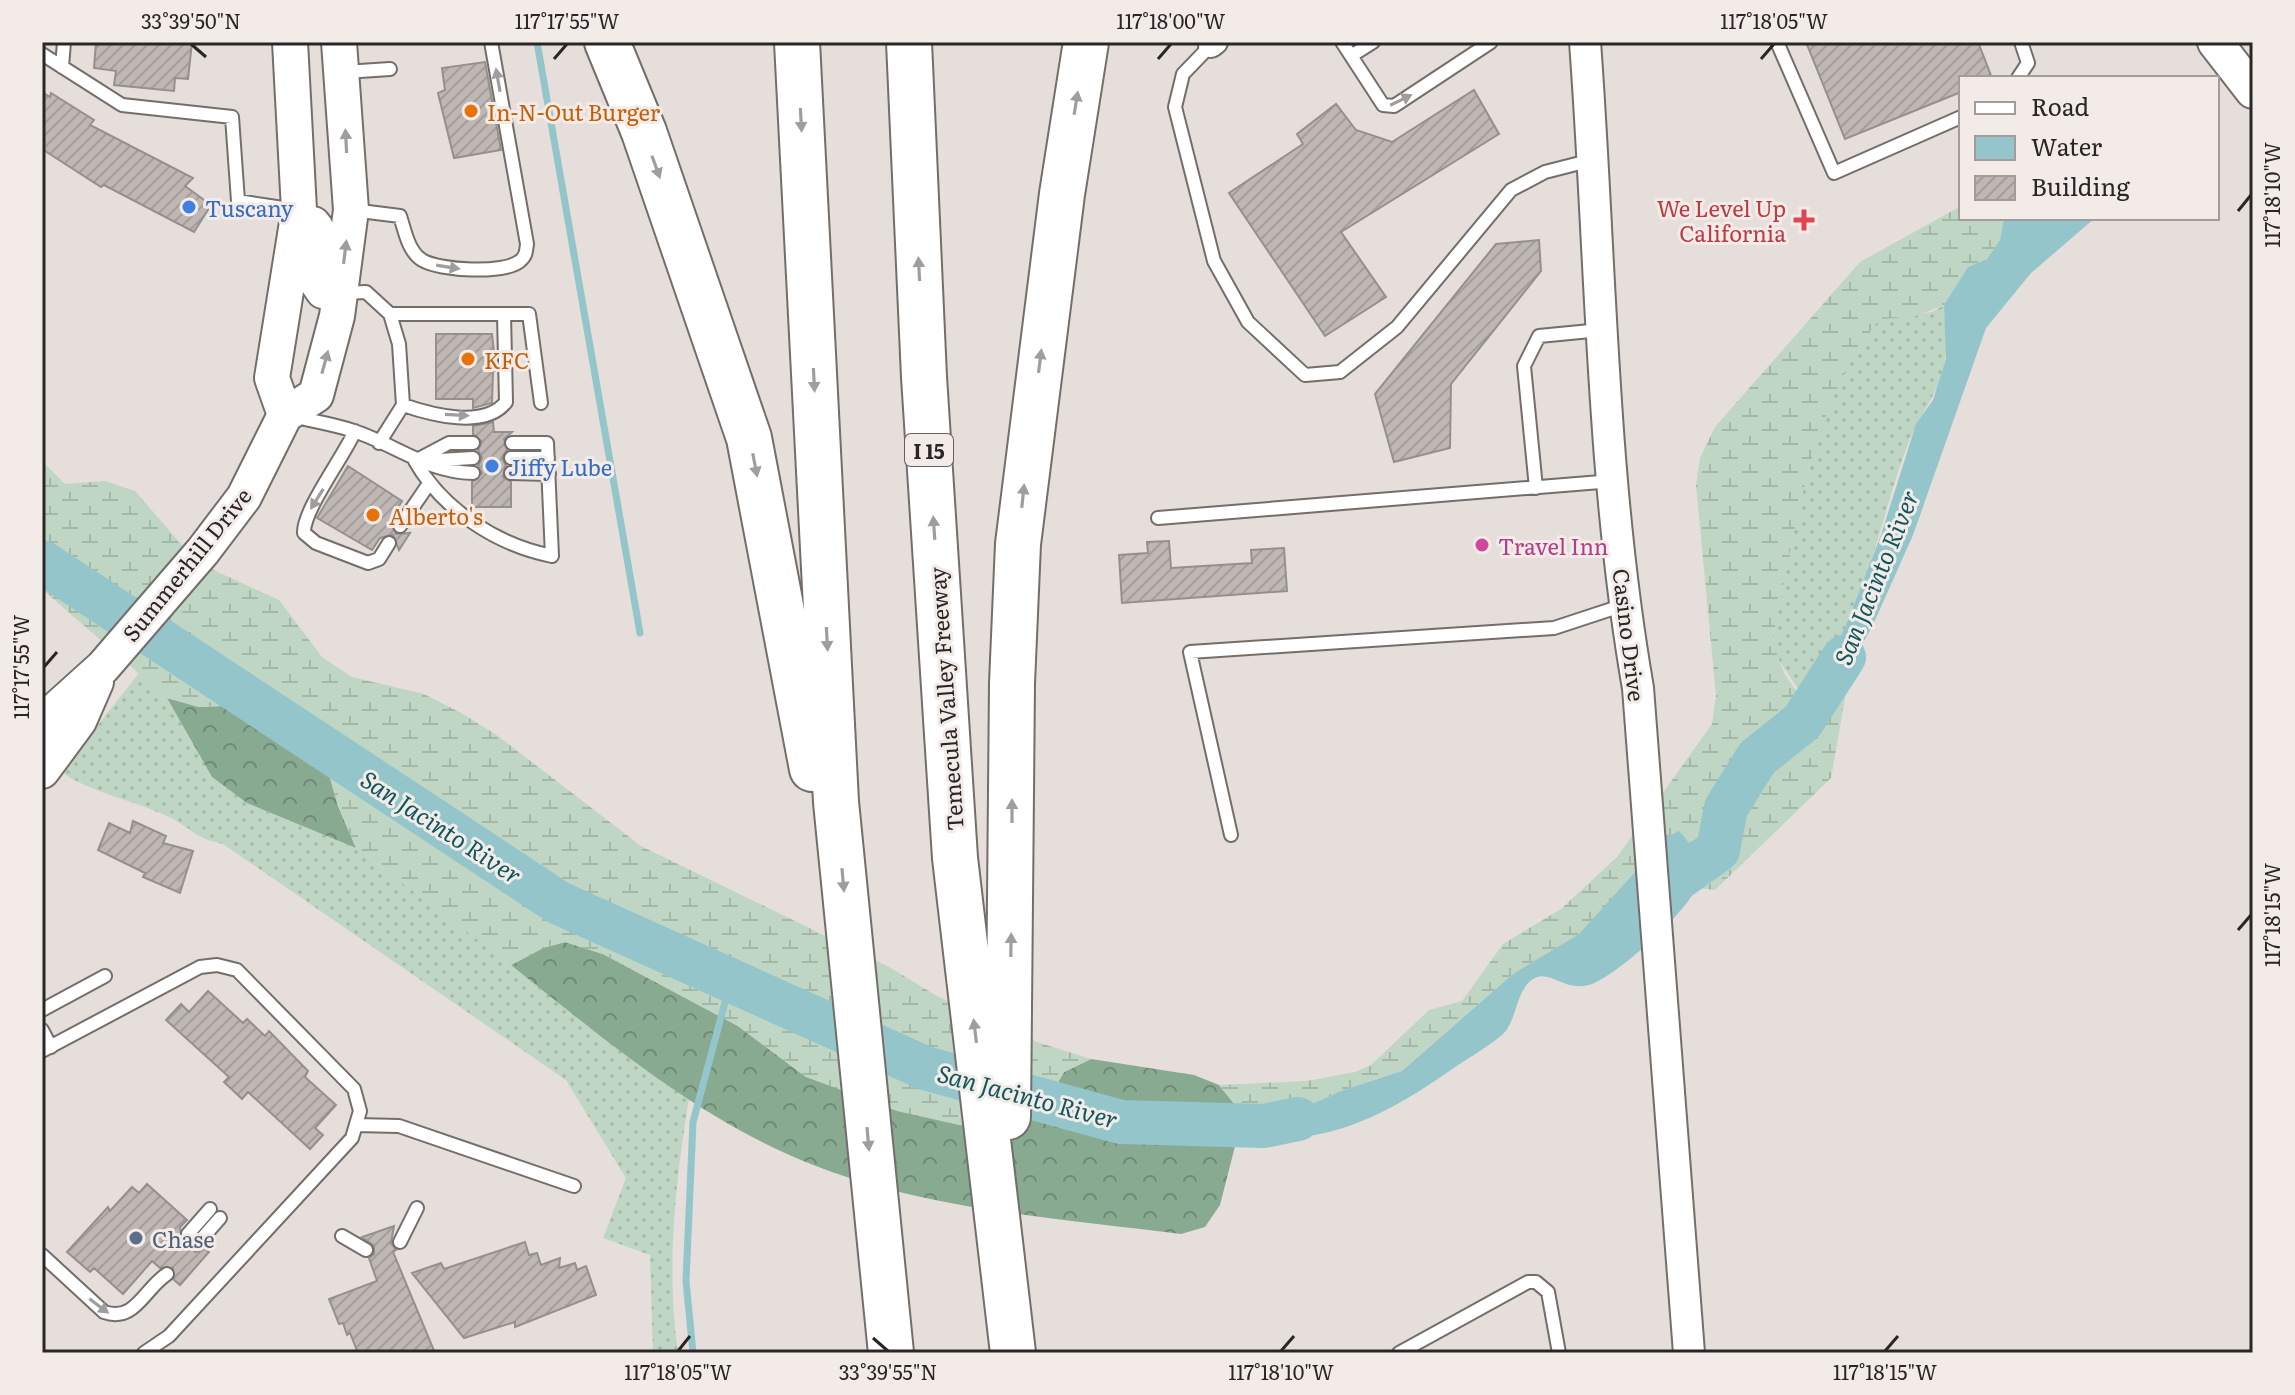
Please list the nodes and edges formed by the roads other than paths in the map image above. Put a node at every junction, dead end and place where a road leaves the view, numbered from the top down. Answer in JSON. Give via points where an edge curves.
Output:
{"nodes":[{"id":1,"x":64,"y":42,"type":"edge"},
{"id":2,"x":290,"y":42,"type":"edge"},
{"id":3,"x":491,"y":42,"type":"edge"},
{"id":4,"x":607,"y":42,"type":"edge"},
{"id":5,"x":797,"y":42,"type":"edge"},
{"id":6,"x":909,"y":42,"type":"edge"},
{"id":7,"x":1086,"y":42,"type":"edge"},
{"id":8,"x":1342,"y":42,"type":"edge"},
{"id":9,"x":1373,"y":42,"type":"edge"},
{"id":10,"x":1491,"y":42,"type":"edge"},
{"id":11,"x":1585,"y":42,"type":"edge"},
{"id":12,"x":1777,"y":42,"type":"edge"},
{"id":13,"x":2021,"y":42,"type":"edge"},
{"id":14,"x":2215,"y":42,"type":"edge"},
{"id":15,"x":1213,"y":44,"type":"edge"},
{"id":16,"x":42,"y":54,"type":"edge"},
{"id":17,"x":1351,"y":56,"type":"junction"},
{"id":18,"x":341,"y":57,"type":"edge"},
{"id":19,"x":62,"y":67,"type":"junction"},
{"id":20,"x":390,"y":69,"type":"dead end"},
{"id":21,"x":2019,"y":76,"type":"edge"},
{"id":22,"x":2253,"y":91,"type":"edge"},
{"id":23,"x":1959,"y":118,"type":"edge"},
{"id":24,"x":1594,"y":160,"type":"junction"},
{"id":25,"x":299,"y":210,"type":"junction"},
{"id":26,"x":351,"y":210,"type":"junction"},
{"id":27,"x":340,"y":293,"type":"junction"},
{"id":28,"x":390,"y":314,"type":"junction"},
{"id":29,"x":504,"y":315,"type":"junction"},
{"id":30,"x":1604,"y":329,"type":"junction"},
{"id":31,"x":541,"y":403,"type":"dead end"},
{"id":32,"x":403,"y":405,"type":"junction"},
{"id":33,"x":285,"y":415,"type":"junction"},
{"id":34,"x":355,"y":431,"type":"junction"},
{"id":35,"x":379,"y":443,"type":"junction"},
{"id":36,"x":473,"y":443,"type":"dead end"},
{"id":37,"x":512,"y":443,"type":"dead end"},
{"id":38,"x":473,"y":458,"type":"dead end"},
{"id":39,"x":511,"y":458,"type":"dead end"},
{"id":40,"x":548,"y":458,"type":"junction"},
{"id":41,"x":415,"y":461,"type":"junction"},
{"id":42,"x":473,"y":473,"type":"dead end"},
{"id":43,"x":511,"y":473,"type":"dead end"},
{"id":44,"x":549,"y":474,"type":"junction"},
{"id":45,"x":1613,"y":481,"type":"junction"},
{"id":46,"x":428,"y":485,"type":"junction"},
{"id":47,"x":1536,"y":488,"type":"junction"},
{"id":48,"x":1158,"y":518,"type":"dead end"},
{"id":49,"x":400,"y":526,"type":"dead end"},
{"id":50,"x":389,"y":543,"type":"dead end"},
{"id":51,"x":1624,"y":605,"type":"junction"},
{"id":52,"x":103,"y":667,"type":"junction"},
{"id":53,"x":42,"y":722,"type":"edge"},
{"id":54,"x":42,"y":771,"type":"edge"},
{"id":55,"x":836,"y":802,"type":"junction"},
{"id":56,"x":1231,"y":835,"type":"dead end"},
{"id":57,"x":105,"y":976,"type":"dead end"},
{"id":58,"x":42,"y":1010,"type":"edge"},
{"id":59,"x":42,"y":1030,"type":"edge"},
{"id":60,"x":46,"y":1049,"type":"edge"},
{"id":61,"x":356,"y":1125,"type":"junction"},
{"id":62,"x":574,"y":1186,"type":"dead end"},
{"id":63,"x":417,"y":1208,"type":"dead end"},
{"id":64,"x":215,"y":1214,"type":"dead end"},
{"id":65,"x":342,"y":1236,"type":"dead end"},
{"id":66,"x":193,"y":1238,"type":"dead end"},
{"id":67,"x":400,"y":1242,"type":"dead end"},
{"id":68,"x":366,"y":1250,"type":"dead end"},
{"id":69,"x":42,"y":1255,"type":"edge"},
{"id":70,"x":162,"y":1274,"type":"dead end"},
{"id":71,"x":1007,"y":1303,"type":"junction"},
{"id":72,"x":144,"y":1353,"type":"edge"},
{"id":73,"x":891,"y":1353,"type":"edge"},
{"id":74,"x":1013,"y":1353,"type":"edge"},
{"id":75,"x":1399,"y":1353,"type":"edge"},
{"id":76,"x":1559,"y":1353,"type":"edge"},
{"id":77,"x":1689,"y":1353,"type":"edge"}],
"edges":[{"from":1,"to":19,"type":"lane"},
{"from":2,"to":25,"type":"main road"},
{"from":26,"to":3,"type":"lane","one_way":true,"via":[[400,216],[412,250],[435,265],[466,270],[500,267],[518,264],[525,256]]},
{"from":4,"to":55,"type":"highway","one_way":true,"via":[[644,132],[749,438],[810,767]]},
{"from":5,"to":55,"type":"highway","one_way":true},
{"from":71,"to":6,"type":"highway","name":"Temecula Valley Freeway","number":"I 15","one_way":true,"via":[[955,858]]},
{"from":71,"to":7,"type":"highway","one_way":true,"via":[[1018,544]]},
{"from":8,"to":17,"type":"lane"},
{"from":9,"to":17,"type":"lane"},
{"from":17,"to":10,"type":"lane","one_way":true,"via":[[1383,105],[1394,106]]},
{"from":11,"to":24,"type":"street","name":"Casino Drive"},
{"from":12,"to":23,"type":"lane","via":[[1834,173]]},
{"from":13,"to":21,"type":"lane","via":[[2028,63]]},
{"from":14,"to":22,"type":"main road"},
{"from":15,"to":24,"type":"lane","via":[[1183,74],[1175,107],[1214,261],[1248,322],[1305,375],[1340,372],[1397,327],[1511,190],[1545,172]]},
{"from":16,"to":19,"type":"lane"},
{"from":18,"to":20,"type":"lane"},
{"from":26,"to":18,"type":"main road","name":"Summerhill Drive","one_way":true},
{"from":19,"to":25,"type":"lane","via":[[122,105],[232,117],[238,201]]},
{"from":24,"to":30,"type":"street","name":"Casino Drive"},
{"from":25,"to":27,"type":"main road","via":[[316,228],[314,278],[323,291]]},
{"from":25,"to":33,"type":"main road","via":[[272,378]]},
{"from":27,"to":26,"type":"main road","name":"Summerhill Drive","one_way":true},
{"from":27,"to":28,"type":"lane","via":[[366,292]]},
{"from":33,"to":27,"type":"main road","name":"Summerhill Drive","one_way":true,"via":[[316,395]]},
{"from":28,"to":29,"type":"lane"},
{"from":28,"to":32,"type":"lane","via":[[399,344]]},
{"from":29,"to":31,"type":"lane","via":[[529,314]]},
{"from":32,"to":29,"type":"lane","one_way":true,"via":[[429,413],[498,412],[506,402]]},
{"from":30,"to":45,"type":"street","name":"Casino Drive"},
{"from":30,"to":47,"type":"lane","via":[[1539,336],[1524,366]]},
{"from":32,"to":35,"type":"lane"},
{"from":33,"to":34,"type":"lane"},
{"from":33,"to":52,"type":"main road","name":"Summerhill Drive","via":[[244,497]]},
{"from":34,"to":35,"type":"lane"},
{"from":34,"to":50,"type":"lane","one_way":true,"via":[[305,519],[304,533],[368,563],[379,559]]},
{"from":35,"to":41,"type":"lane"},
{"from":36,"to":41,"type":"lane","via":[[449,443]]},
{"from":37,"to":40,"type":"lane","via":[[547,443]]},
{"from":38,"to":41,"type":"lane"},
{"from":39,"to":40,"type":"lane"},
{"from":40,"to":44,"type":"lane"},
{"from":41,"to":42,"type":"lane"},
{"from":41,"to":46,"type":"lane"},
{"from":43,"to":44,"type":"lane"},
{"from":44,"to":46,"type":"lane","via":[[552,556],[499,538]]},
{"from":45,"to":47,"type":"lane"},
{"from":45,"to":51,"type":"street","name":"Casino Drive"},
{"from":46,"to":49,"type":"lane"},
{"from":47,"to":48,"type":"lane"},
{"from":51,"to":56,"type":"lane","via":[[1554,628],[1190,652]]},
{"from":51,"to":77,"type":"street","name":"Casino Drive","via":[[1638,688]]},
{"from":52,"to":53,"type":"main road","name":"Summerhill Drive"},
{"from":52,"to":54,"type":"main road","name":"Summerhill Drive","via":[[79,721]]},
{"from":55,"to":73,"type":"highway","one_way":true},
{"from":57,"to":58,"type":"lane"},
{"from":59,"to":60,"type":"lane"},
{"from":60,"to":61,"type":"lane","via":[[200,967],[217,965],[237,970],[354,1089],[360,1111]]},
{"from":61,"to":62,"type":"lane","via":[[399,1126]]},
{"from":61,"to":72,"type":"lane","via":[[352,1138],[169,1336]]},
{"from":63,"to":67,"type":"lane"},
{"from":64,"to":66,"type":"lane"},
{"from":65,"to":68,"type":"lane"},
{"from":69,"to":70,"type":"lane","one_way":true,"via":[[104,1312],[116,1316],[127,1315]]},
{"from":71,"to":74,"type":"highway","name":"Temecula Valley Freeway","number":"I 15"},
{"from":75,"to":76,"type":"lane","via":[[1528,1282],[1548,1292]]}]}
